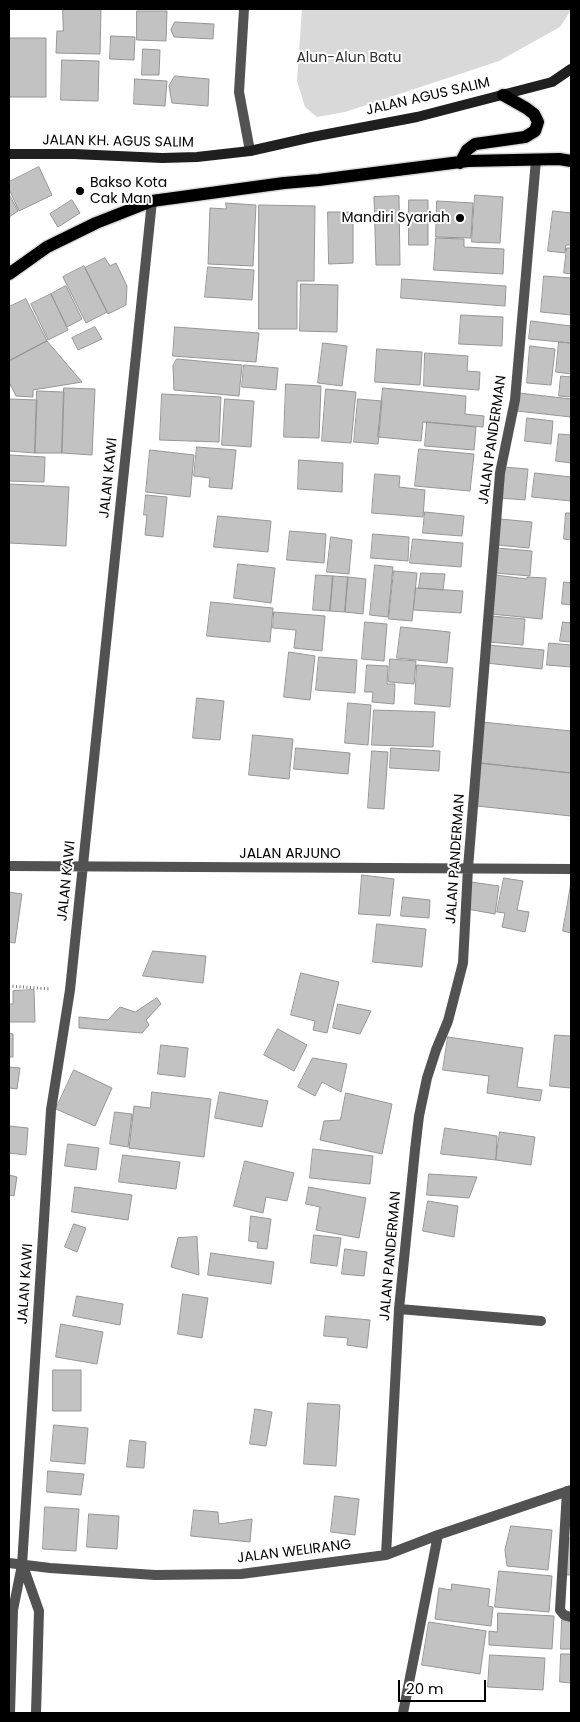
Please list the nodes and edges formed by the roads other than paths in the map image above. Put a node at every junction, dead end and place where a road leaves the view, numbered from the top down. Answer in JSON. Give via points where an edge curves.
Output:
{"nodes":[{"id":1,"x":244,"y":9,"type":"edge"},
{"id":2,"x":571,"y":69,"type":"edge"},
{"id":3,"x":503,"y":96,"type":"junction"},
{"id":4,"x":287,"y":143,"type":"joint"},
{"id":5,"x":250,"y":151,"type":"junction"},
{"id":6,"x":9,"y":154,"type":"edge"},
{"id":7,"x":536,"y":160,"type":"junction"},
{"id":8,"x":571,"y":161,"type":"edge"},
{"id":9,"x":460,"y":163,"type":"junction"},
{"id":10,"x":152,"y":201,"type":"junction"},
{"id":11,"x":9,"y":274,"type":"edge"},
{"id":12,"x":9,"y":866,"type":"edge"},
{"id":13,"x":82,"y":868,"type":"junction"},
{"id":14,"x":468,"y":868,"type":"junction"},
{"id":15,"x":571,"y":869,"type":"edge"},
{"id":16,"x":399,"y":1309,"type":"junction"},
{"id":17,"x":541,"y":1321,"type":"dead end"},
{"id":18,"x":569,"y":1491,"type":"edge"},
{"id":19,"x":438,"y":1535,"type":"junction"},
{"id":20,"x":386,"y":1555,"type":"junction"},
{"id":21,"x":9,"y":1563,"type":"edge"},
{"id":22,"x":22,"y":1565,"type":"junction"},
{"id":23,"x":571,"y":1617,"type":"edge"},
{"id":24,"x":10,"y":1713,"type":"edge"},
{"id":25,"x":36,"y":1713,"type":"edge"},
{"id":26,"x":403,"y":1713,"type":"edge"}],
"edges":[{"from":1,"to":5,"type":"street","via":[[239,92]]},
{"from":2,"to":3,"type":"street","name":"JALAN AGUS SALIM","via":[[552,82]]},
{"from":3,"to":4,"type":"street","name":"JALAN AGUS SALIM"},
{"from":3,"to":9,"type":"main road","via":[[534,114],[538,122],[535,131],[525,138],[475,144],[467,150]]},
{"from":4,"to":5,"type":"street","name":"JALAN KH. AGUS SALIM"},
{"from":5,"to":6,"type":"street","name":"JALAN KH. AGUS SALIM","via":[[162,158]]},
{"from":7,"to":8,"type":"main road"},
{"from":7,"to":9,"type":"main road"},
{"from":7,"to":14,"type":"street","name":"JALAN PANDERMAN","via":[[515,400],[500,473]]},
{"from":9,"to":10,"type":"main road"},
{"from":10,"to":11,"type":"main road","via":[[47,247]]},
{"from":10,"to":13,"type":"street","name":"JALAN KAWI"},
{"from":12,"to":13,"type":"street","name":"JALAN ARJUNO"},
{"from":13,"to":14,"type":"street","name":"JALAN ARJUNO"},
{"from":13,"to":22,"type":"street","name":"JALAN KAWI","via":[[70,990],[51,1110]]},
{"from":14,"to":15,"type":"street","name":"JALAN ARJUNO"},
{"from":14,"to":16,"type":"street","name":"JALAN PANDERMAN","via":[[461,973],[427,1078],[419,1116]]},
{"from":16,"to":17,"type":"street"},
{"from":16,"to":20,"type":"street","name":"JALAN PANDERMAN"},
{"from":18,"to":19,"type":"street","name":"JALAN WELIRANG"},
{"from":18,"to":23,"type":"street","via":[[560,1610]]},
{"from":19,"to":20,"type":"street","name":"JALAN WELIRANG"},
{"from":19,"to":26,"type":"street"},
{"from":20,"to":22,"type":"street","name":"JALAN WELIRANG","via":[[241,1574],[155,1575]]},
{"from":21,"to":22,"type":"street","name":"JALAN WELIRANG"},
{"from":22,"to":24,"type":"street","name":"JALAN KAWI","via":[[12,1610]]},
{"from":22,"to":25,"type":"street","via":[[39,1611]]}]}
